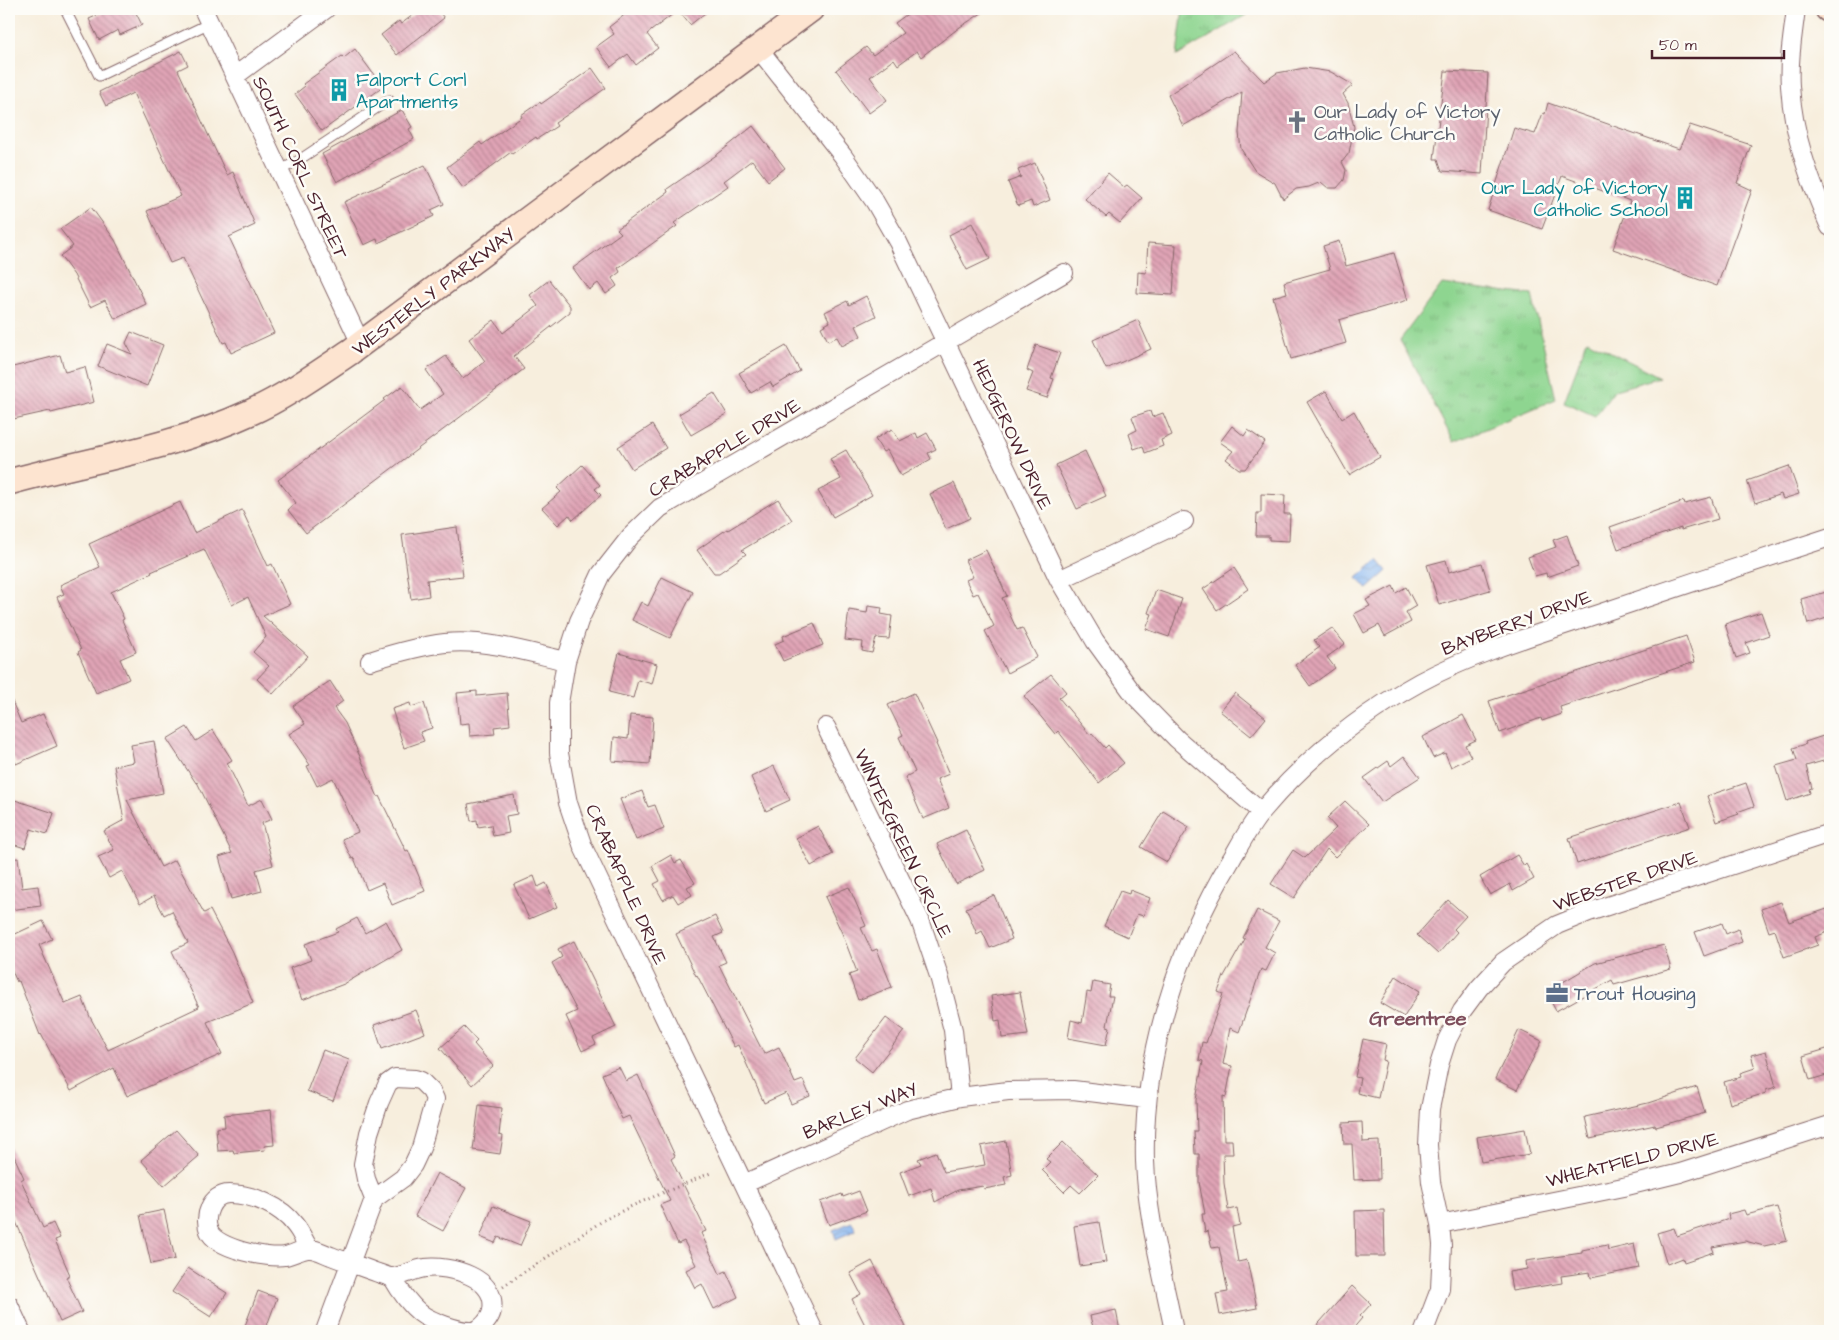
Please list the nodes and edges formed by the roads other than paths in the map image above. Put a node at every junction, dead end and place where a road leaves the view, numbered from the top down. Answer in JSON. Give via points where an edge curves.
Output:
{"nodes":[{"id":1,"x":65,"y":9,"type":"edge"},
{"id":2,"x":326,"y":9,"type":"edge"},
{"id":3,"x":811,"y":9,"type":"edge"},
{"id":4,"x":1796,"y":9,"type":"edge"},
{"id":5,"x":206,"y":16,"type":"edge"},
{"id":6,"x":758,"y":48,"type":"junction"},
{"id":7,"x":235,"y":76,"type":"junction"},
{"id":8,"x":389,"y":100,"type":"dead end"},
{"id":9,"x":279,"y":171,"type":"junction"},
{"id":10,"x":1830,"y":227,"type":"edge"},
{"id":11,"x":1064,"y":273,"type":"dead end"},
{"id":12,"x":946,"y":341,"type":"junction"},
{"id":13,"x":361,"y":344,"type":"junction"},
{"id":14,"x":9,"y":482,"type":"edge"},
{"id":15,"x":1184,"y":521,"type":"dead end"},
{"id":16,"x":1830,"y":537,"type":"edge"},
{"id":17,"x":1059,"y":580,"type":"junction"},
{"id":18,"x":370,"y":661,"type":"dead end"},
{"id":19,"x":566,"y":661,"type":"junction"},
{"id":20,"x":826,"y":727,"type":"dead end"},
{"id":21,"x":1261,"y":812,"type":"junction"},
{"id":22,"x":1830,"y":833,"type":"edge"},
{"id":23,"x":960,"y":1097,"type":"junction"},
{"id":24,"x":1147,"y":1099,"type":"junction"},
{"id":25,"x":1830,"y":1125,"type":"edge"},
{"id":26,"x":744,"y":1184,"type":"junction"},
{"id":27,"x":374,"y":1199,"type":"junction"},
{"id":28,"x":1440,"y":1224,"type":"junction"},
{"id":29,"x":309,"y":1248,"type":"junction"},
{"id":30,"x":351,"y":1263,"type":"junction"},
{"id":31,"x":392,"y":1277,"type":"junction"},
{"id":32,"x":9,"y":1305,"type":"edge"},
{"id":33,"x":21,"y":1331,"type":"edge"},
{"id":34,"x":325,"y":1331,"type":"edge"},
{"id":35,"x":814,"y":1331,"type":"edge"},
{"id":36,"x":1174,"y":1331,"type":"edge"},
{"id":37,"x":1424,"y":1331,"type":"edge"}],
"edges":[{"from":1,"to":5,"type":"lane","via":[[98,76]]},
{"from":2,"to":7,"type":"street"},
{"from":3,"to":6,"type":"main road","name":"WESTERLY PARKWAY"},
{"from":4,"to":10,"type":"street","via":[[1790,55],[1794,115],[1804,162]]},
{"from":5,"to":7,"type":"street","name":"SOUTH CORL STREET"},
{"from":6,"to":12,"type":"street","name":"HEDGEROW DRIVE","via":[[875,202]]},
{"from":6,"to":13,"type":"main road","name":"WESTERLY PARKWAY"},
{"from":7,"to":9,"type":"street","name":"SOUTH CORL STREET"},
{"from":8,"to":9,"type":"lane"},
{"from":9,"to":13,"type":"street","name":"SOUTH CORL STREET"},
{"from":11,"to":12,"type":"street","name":"CRABAPPLE DRIVE"},
{"from":12,"to":17,"type":"street","name":"HEDGEROW DRIVE"},
{"from":12,"to":19,"type":"street","name":"CRABAPPLE DRIVE","via":[[660,508],[630,537],[601,574],[579,621]]},
{"from":13,"to":14,"type":"main road","name":"WESTERLY PARKWAY","via":[[277,400],[227,423],[144,450]]},
{"from":15,"to":17,"type":"street"},
{"from":16,"to":21,"type":"street","name":"BAYBERRY DRIVE","via":[[1488,650],[1420,682],[1358,720],[1337,737],[1308,762]]},
{"from":17,"to":21,"type":"street","name":"HEDGEROW DRIVE","via":[[1095,641],[1135,696],[1177,739]]},
{"from":18,"to":19,"type":"street","via":[[447,643],[484,644]]},
{"from":19,"to":26,"type":"street","name":"CRABAPPLE DRIVE","via":[[560,703],[559,753],[568,803],[580,838]]},
{"from":20,"to":23,"type":"street","name":"WINTERGREEN CIRCLE","via":[[920,920],[953,1030]]},
{"from":21,"to":24,"type":"street","name":"BAYBERRY DRIVE","via":[[1222,874],[1194,929],[1173,983]]},
{"from":22,"to":28,"type":"street","name":"WEBSTER DRIVE","via":[[1589,912],[1557,925],[1503,962],[1462,1012],[1439,1065],[1430,1108],[1428,1145],[1431,1182]]},
{"from":23,"to":24,"type":"street","name":"BARLEY WAY","via":[[1008,1091],[1073,1090]]},
{"from":23,"to":26,"type":"street","name":"BARLEY WAY","via":[[907,1110]]},
{"from":24,"to":36,"type":"street","name":"BAYBERRY DRIVE","via":[[1145,1162],[1150,1210]]},
{"from":25,"to":28,"type":"street","name":"WHEATFIELD DRIVE","via":[[1680,1173]]},
{"from":26,"to":35,"type":"street","name":"CRABAPPLE DRIVE"},
{"from":27,"to":27,"type":"street","via":[[403,1178],[421,1148],[434,1100],[431,1091],[421,1081],[395,1078],[388,1083],[379,1103],[363,1164]]},
{"from":27,"to":30,"type":"street"},
{"from":28,"to":37,"type":"street","name":"WEBSTER DRIVE","via":[[1440,1289]]},
{"from":29,"to":29,"type":"street","via":[[284,1213],[266,1202],[238,1194],[224,1194],[209,1209],[210,1233],[229,1246],[273,1258]]},
{"from":29,"to":30,"type":"street"},
{"from":30,"to":31,"type":"street"},
{"from":30,"to":34,"type":"street"},
{"from":31,"to":31,"type":"street","via":[[400,1292],[421,1314],[460,1330],[474,1331],[485,1324],[492,1310],[492,1294],[485,1285],[448,1269],[424,1268]]},
{"from":32,"to":33,"type":"street"}]}
